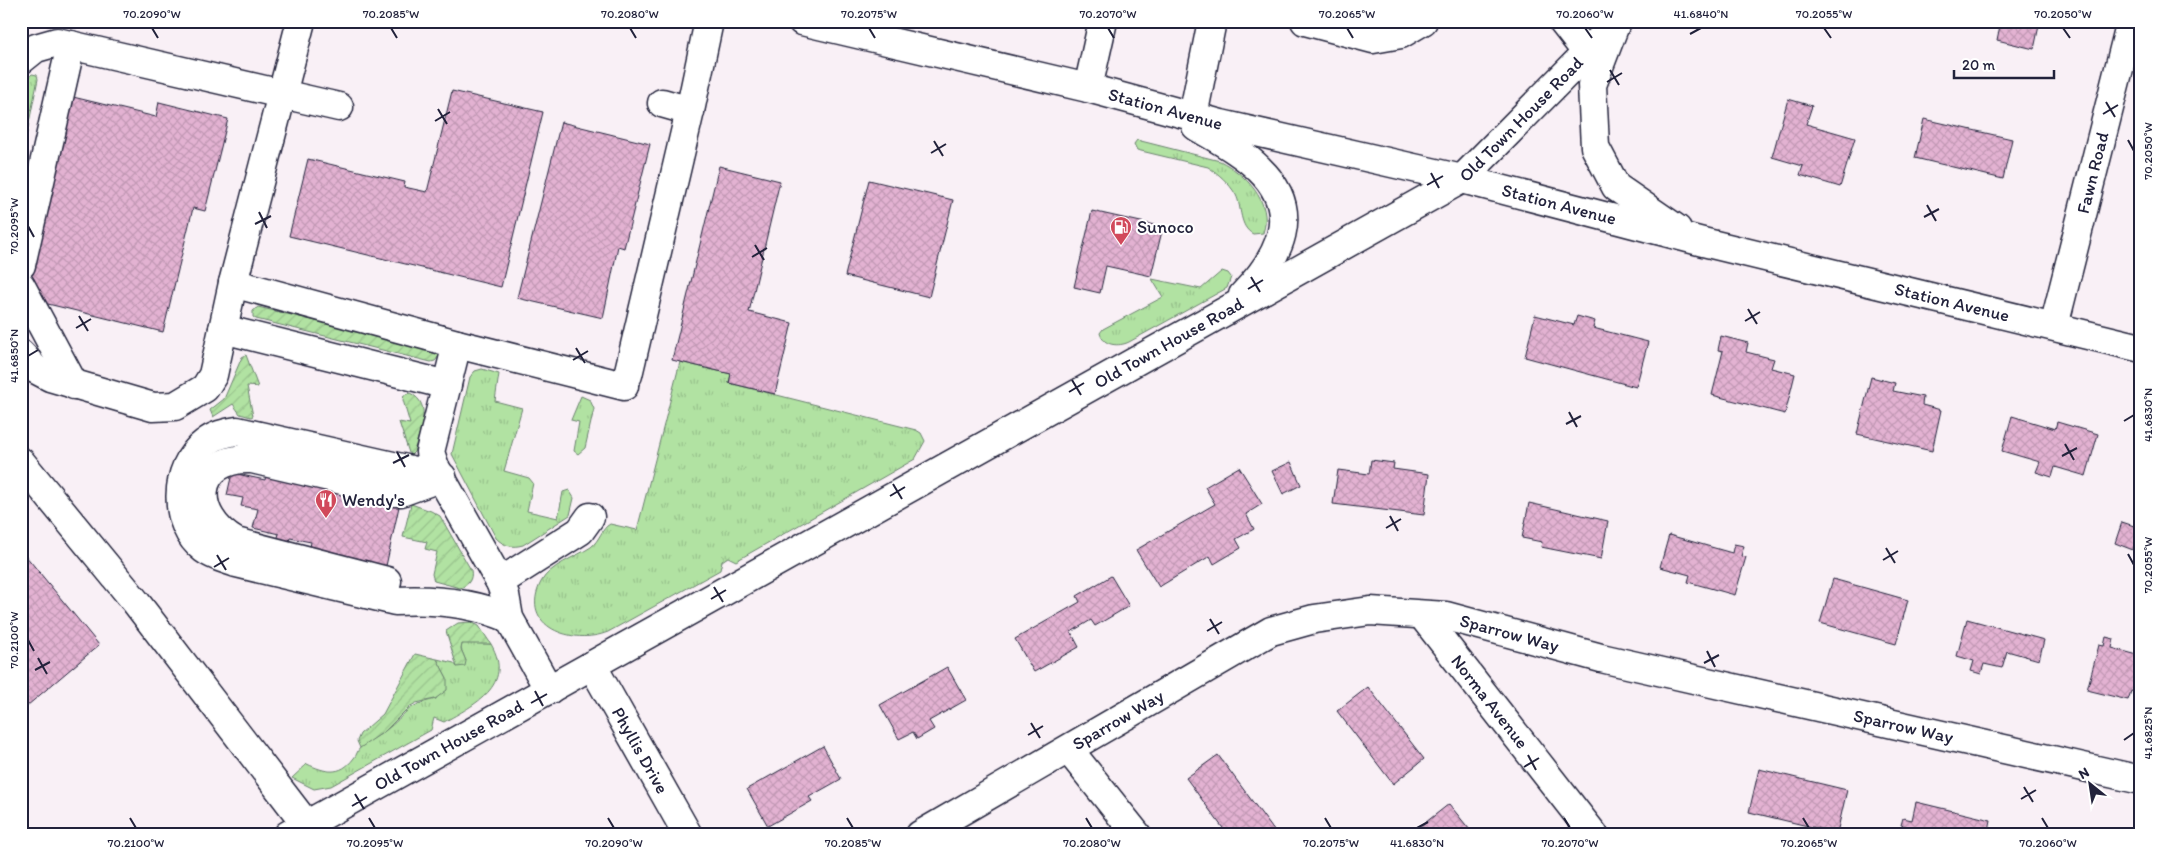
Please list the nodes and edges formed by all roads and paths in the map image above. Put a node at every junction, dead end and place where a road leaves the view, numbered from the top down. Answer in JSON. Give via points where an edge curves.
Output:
{"nodes":[{"id":1,"x":301,"y":21,"type":"edge"},
{"id":2,"x":710,"y":21,"type":"edge"},
{"id":3,"x":802,"y":21,"type":"edge"},
{"id":4,"x":1103,"y":21,"type":"edge"},
{"id":5,"x":1212,"y":21,"type":"edge"},
{"id":6,"x":1305,"y":21,"type":"edge"},
{"id":7,"x":1562,"y":21,"type":"edge"},
{"id":8,"x":2131,"y":21,"type":"edge"},
{"id":9,"x":1416,"y":23,"type":"edge"},
{"id":10,"x":1616,"y":23,"type":"edge"},
{"id":11,"x":64,"y":44,"type":"junction"},
{"id":12,"x":1586,"y":53,"type":"junction"},
{"id":13,"x":21,"y":60,"type":"edge"},
{"id":14,"x":1088,"y":88,"type":"junction"},
{"id":15,"x":282,"y":94,"type":"junction"},
{"id":16,"x":662,"y":103,"type":"dead end"},
{"id":17,"x":339,"y":107,"type":"dead end"},
{"id":18,"x":690,"y":110,"type":"junction"},
{"id":19,"x":1182,"y":114,"type":"junction"},
{"id":20,"x":1462,"y":179,"type":"junction"},
{"id":21,"x":21,"y":185,"type":"edge"},
{"id":22,"x":1691,"y":239,"type":"junction"},
{"id":23,"x":21,"y":266,"type":"edge"},
{"id":24,"x":233,"y":283,"type":"junction"},
{"id":25,"x":21,"y":286,"type":"edge"},
{"id":26,"x":1228,"y":310,"type":"junction"},
{"id":27,"x":2054,"y":326,"type":"junction"},
{"id":28,"x":223,"y":329,"type":"junction"},
{"id":29,"x":457,"y":344,"type":"junction"},
{"id":30,"x":2141,"y":348,"type":"edge"},
{"id":31,"x":21,"y":354,"type":"edge"},
{"id":32,"x":74,"y":385,"type":"junction"},
{"id":33,"x":447,"y":385,"type":"junction"},
{"id":34,"x":21,"y":462,"type":"edge"},
{"id":35,"x":442,"y":477,"type":"junction"},
{"id":36,"x":590,"y":517,"type":"dead end"},
{"id":37,"x":500,"y":582,"type":"junction"},
{"id":38,"x":1422,"y":615,"type":"junction"},
{"id":39,"x":509,"y":618,"type":"junction"},
{"id":40,"x":592,"y":665,"type":"junction"},
{"id":41,"x":549,"y":690,"type":"junction"},
{"id":42,"x":1070,"y":750,"type":"junction"},
{"id":43,"x":2141,"y":780,"type":"edge"},
{"id":44,"x":297,"y":829,"type":"edge"},
{"id":45,"x":688,"y":835,"type":"edge"},
{"id":46,"x":920,"y":835,"type":"edge"},
{"id":47,"x":1137,"y":835,"type":"edge"},
{"id":48,"x":1594,"y":835,"type":"edge"}],
"edges":[{"from":1,"to":15,"type":"main road"},
{"from":2,"to":18,"type":"main road"},
{"from":3,"to":14,"type":"main road","name":"Station Avenue"},
{"from":4,"to":14,"type":"main road"},
{"from":5,"to":19,"type":"main road"},
{"from":6,"to":9,"type":"main road","via":[[1373,39],[1401,34]]},
{"from":7,"to":12,"type":"main road"},
{"from":8,"to":27,"type":"main road","name":"Fawn Road"},
{"from":10,"to":12,"type":"main road","name":"Old Town House Road"},
{"from":10,"to":22,"type":"main road","via":[[1592,85],[1595,147],[1616,187]]},
{"from":11,"to":13,"type":"main road","via":[[36,48]]},
{"from":11,"to":15,"type":"main road"},
{"from":11,"to":21,"type":"main road"},
{"from":11,"to":23,"type":"main road"},
{"from":12,"to":20,"type":"main road","name":"Old Town House Road"},
{"from":14,"to":19,"type":"main road","name":"Station Avenue"},
{"from":15,"to":17,"type":"main road"},
{"from":15,"to":24,"type":"main road"},
{"from":16,"to":18,"type":"main road"},
{"from":18,"to":29,"type":"main road","via":[[626,380]]},
{"from":19,"to":20,"type":"main road","name":"Station Avenue"},
{"from":19,"to":26,"type":"main road","via":[[1259,169],[1270,182],[1284,216],[1276,252],[1260,278]]},
{"from":20,"to":22,"type":"main road","name":"Station Avenue"},
{"from":20,"to":26,"type":"main road","name":"Old Town House Road"},
{"from":22,"to":27,"type":"main road","name":"Station Avenue"},
{"from":24,"to":28,"type":"main road"},
{"from":24,"to":29,"type":"main road"},
{"from":25,"to":32,"type":"main road"},
{"from":26,"to":40,"type":"main road","name":"Old Town House Road"},
{"from":27,"to":30,"type":"main road","name":"Station Avenue"},
{"from":28,"to":32,"type":"main road","via":[[209,382],[200,393],[175,406],[154,407]]},
{"from":28,"to":33,"type":"main road"},
{"from":29,"to":33,"type":"main road"},
{"from":31,"to":32,"type":"main road","via":[[42,374]]},
{"from":33,"to":35,"type":"main road","via":[[430,452]]},
{"from":34,"to":44,"type":"main road","via":[[135,601]]},
{"from":35,"to":37,"type":"main road"},
{"from":35,"to":39,"type":"main road","via":[[237,431],[223,433],[204,444],[189,463],[181,487],[182,514],[196,542],[216,556],[395,601],[420,600],[486,610]]},
{"from":36,"to":37,"type":"main road","via":[[580,531]]},
{"from":37,"to":39,"type":"main road"},
{"from":38,"to":42,"type":"main road","name":"Sparrow Way","via":[[1370,611],[1271,631]]},
{"from":38,"to":43,"type":"main road","name":"Sparrow Way","via":[[1446,616],[1600,658]]},
{"from":38,"to":48,"type":"main road","name":"Norma Avenue"},
{"from":39,"to":41,"type":"main road"},
{"from":40,"to":41,"type":"main road","name":"Old Town House Road"},
{"from":40,"to":45,"type":"main road","name":"Phyllis Drive"},
{"from":41,"to":44,"type":"main road","name":"Old Town House Road"},
{"from":42,"to":46,"type":"main road","name":"Sparrow Way"},
{"from":42,"to":47,"type":"main road"}]}
